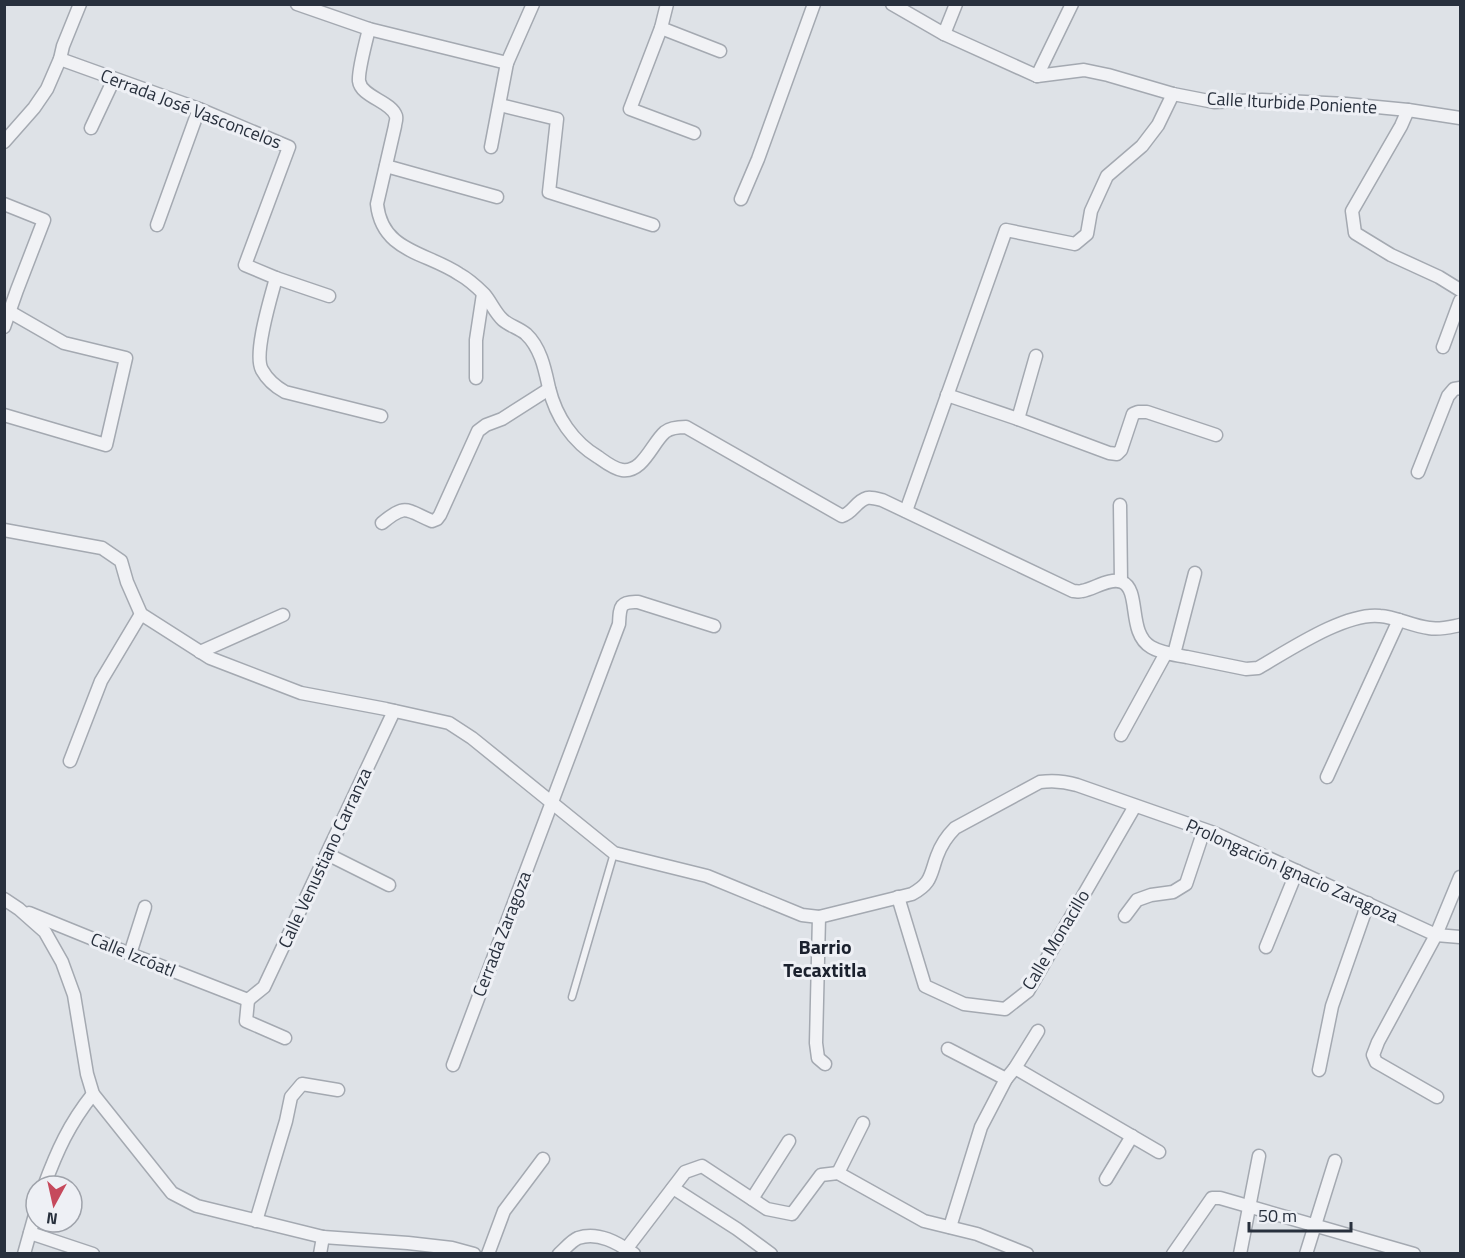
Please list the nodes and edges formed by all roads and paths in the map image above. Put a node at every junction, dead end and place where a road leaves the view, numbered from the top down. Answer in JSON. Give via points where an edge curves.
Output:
{"nodes":[{"id":1,"x":80,"y":4,"type":"edge"},
{"id":2,"x":297,"y":4,"type":"edge"},
{"id":3,"x":533,"y":4,"type":"edge"},
{"id":4,"x":667,"y":4,"type":"edge"},
{"id":5,"x":814,"y":4,"type":"edge"},
{"id":6,"x":892,"y":4,"type":"edge"},
{"id":7,"x":956,"y":4,"type":"edge"},
{"id":8,"x":1072,"y":4,"type":"edge"},
{"id":9,"x":661,"y":28,"type":"junction"},
{"id":10,"x":369,"y":29,"type":"junction"},
{"id":11,"x":944,"y":34,"type":"junction"},
{"id":12,"x":720,"y":51,"type":"dead end"},
{"id":13,"x":60,"y":59,"type":"junction"},
{"id":14,"x":507,"y":63,"type":"junction"},
{"id":15,"x":1037,"y":76,"type":"junction"},
{"id":16,"x":114,"y":79,"type":"junction"},
{"id":17,"x":1173,"y":94,"type":"junction"},
{"id":18,"x":500,"y":105,"type":"junction"},
{"id":19,"x":199,"y":109,"type":"junction"},
{"id":20,"x":1408,"y":110,"type":"junction"},
{"id":21,"x":1461,"y":118,"type":"edge"},
{"id":22,"x":91,"y":128,"type":"dead end"},
{"id":23,"x":694,"y":134,"type":"dead end"},
{"id":24,"x":4,"y":142,"type":"edge"},
{"id":25,"x":491,"y":147,"type":"dead end"},
{"id":26,"x":386,"y":166,"type":"junction"},
{"id":27,"x":497,"y":197,"type":"dead end"},
{"id":28,"x":741,"y":199,"type":"dead end"},
{"id":29,"x":4,"y":204,"type":"edge"},
{"id":30,"x":157,"y":225,"type":"dead end"},
{"id":31,"x":653,"y":225,"type":"dead end"},
{"id":32,"x":276,"y":278,"type":"junction"},
{"id":33,"x":1461,"y":290,"type":"edge"},
{"id":34,"x":483,"y":294,"type":"junction"},
{"id":35,"x":329,"y":296,"type":"dead end"},
{"id":36,"x":1461,"y":301,"type":"edge"},
{"id":37,"x":10,"y":312,"type":"junction"},
{"id":38,"x":4,"y":327,"type":"edge"},
{"id":39,"x":1443,"y":347,"type":"dead end"},
{"id":40,"x":1036,"y":356,"type":"dead end"},
{"id":41,"x":476,"y":378,"type":"dead end"},
{"id":42,"x":1461,"y":388,"type":"edge"},
{"id":43,"x":549,"y":389,"type":"junction"},
{"id":44,"x":947,"y":395,"type":"junction"},
{"id":45,"x":4,"y":415,"type":"edge"},
{"id":46,"x":381,"y":416,"type":"dead end"},
{"id":47,"x":1018,"y":419,"type":"junction"},
{"id":48,"x":1216,"y":435,"type":"dead end"},
{"id":49,"x":1418,"y":471,"type":"dead end"},
{"id":50,"x":1120,"y":505,"type":"dead end"},
{"id":51,"x":906,"y":511,"type":"junction"},
{"id":52,"x":382,"y":523,"type":"dead end"},
{"id":53,"x":4,"y":530,"type":"edge"},
{"id":54,"x":1194,"y":573,"type":"dead end"},
{"id":55,"x":1121,"y":581,"type":"junction"},
{"id":56,"x":141,"y":614,"type":"junction"},
{"id":57,"x":283,"y":615,"type":"dead end"},
{"id":58,"x":1399,"y":620,"type":"junction"},
{"id":59,"x":1461,"y":625,"type":"edge"},
{"id":60,"x":714,"y":626,"type":"dead end"},
{"id":61,"x":200,"y":652,"type":"junction"},
{"id":62,"x":1170,"y":654,"type":"junction"},
{"id":63,"x":394,"y":711,"type":"junction"},
{"id":64,"x":1121,"y":735,"type":"dead end"},
{"id":65,"x":70,"y":761,"type":"dead end"},
{"id":66,"x":1327,"y":777,"type":"dead end"},
{"id":67,"x":551,"y":803,"type":"junction"},
{"id":68,"x":1135,"y":806,"type":"junction"},
{"id":69,"x":1204,"y":830,"type":"junction"},
{"id":70,"x":614,"y":853,"type":"junction"},
{"id":71,"x":327,"y":854,"type":"junction"},
{"id":72,"x":1297,"y":871,"type":"junction"},
{"id":73,"x":1461,"y":878,"type":"edge"},
{"id":74,"x":388,"y":885,"type":"dead end"},
{"id":75,"x":898,"y":897,"type":"junction"},
{"id":76,"x":4,"y":899,"type":"edge"},
{"id":77,"x":1368,"y":903,"type":"junction"},
{"id":78,"x":145,"y":907,"type":"dead end"},
{"id":79,"x":19,"y":909,"type":"junction"},
{"id":80,"x":1125,"y":916,"type":"dead end"},
{"id":81,"x":819,"y":917,"type":"junction"},
{"id":82,"x":1436,"y":935,"type":"junction"},
{"id":83,"x":1461,"y":937,"type":"edge"},
{"id":84,"x":1266,"y":947,"type":"dead end"},
{"id":85,"x":130,"y":954,"type":"junction"},
{"id":86,"x":572,"y":997,"type":"dead end"},
{"id":87,"x":248,"y":1000,"type":"junction"},
{"id":88,"x":1038,"y":1031,"type":"dead end"},
{"id":89,"x":285,"y":1038,"type":"dead end"},
{"id":90,"x":948,"y":1048,"type":"dead end"},
{"id":91,"x":825,"y":1064,"type":"dead end"},
{"id":92,"x":453,"y":1065,"type":"dead end"},
{"id":93,"x":1015,"y":1068,"type":"junction"},
{"id":94,"x":1319,"y":1070,"type":"dead end"},
{"id":95,"x":1006,"y":1079,"type":"junction"},
{"id":96,"x":338,"y":1090,"type":"dead end"},
{"id":97,"x":93,"y":1094,"type":"junction"},
{"id":98,"x":1437,"y":1097,"type":"dead end"},
{"id":99,"x":862,"y":1123,"type":"dead end"},
{"id":100,"x":1132,"y":1136,"type":"junction"},
{"id":101,"x":789,"y":1141,"type":"dead end"},
{"id":102,"x":1159,"y":1152,"type":"dead end"},
{"id":103,"x":1259,"y":1156,"type":"dead end"},
{"id":104,"x":543,"y":1159,"type":"dead end"},
{"id":105,"x":1335,"y":1161,"type":"dead end"},
{"id":106,"x":838,"y":1173,"type":"junction"},
{"id":107,"x":48,"y":1174,"type":"edge"},
{"id":108,"x":1106,"y":1179,"type":"dead end"},
{"id":109,"x":673,"y":1188,"type":"junction"},
{"id":110,"x":752,"y":1199,"type":"junction"},
{"id":111,"x":1249,"y":1206,"type":"junction"},
{"id":112,"x":256,"y":1221,"type":"junction"},
{"id":113,"x":1314,"y":1225,"type":"junction"},
{"id":114,"x":950,"y":1227,"type":"junction"},
{"id":115,"x":30,"y":1234,"type":"edge"},
{"id":116,"x":33,"y":1234,"type":"edge"},
{"id":117,"x":323,"y":1237,"type":"junction"},
{"id":118,"x":630,"y":1251,"type":"edge"},
{"id":119,"x":24,"y":1254,"type":"edge"},
{"id":120,"x":93,"y":1254,"type":"edge"},
{"id":121,"x":320,"y":1254,"type":"edge"},
{"id":122,"x":474,"y":1254,"type":"edge"},
{"id":123,"x":488,"y":1254,"type":"edge"},
{"id":124,"x":559,"y":1254,"type":"edge"},
{"id":125,"x":771,"y":1254,"type":"edge"},
{"id":126,"x":1027,"y":1254,"type":"edge"},
{"id":127,"x":1173,"y":1254,"type":"edge"},
{"id":128,"x":1240,"y":1254,"type":"edge"},
{"id":129,"x":1306,"y":1254,"type":"edge"},
{"id":130,"x":1414,"y":1254,"type":"edge"}],
"edges":[{"from":1,"to":13,"type":"street"},
{"from":2,"to":10,"type":"street"},
{"from":3,"to":14,"type":"street"},
{"from":4,"to":9,"type":"street"},
{"from":5,"to":28,"type":"street"},
{"from":6,"to":11,"type":"street"},
{"from":7,"to":11,"type":"street"},
{"from":8,"to":15,"type":"street"},
{"from":9,"to":12,"type":"street"},
{"from":9,"to":23,"type":"street","via":[[630,110]]},
{"from":10,"to":14,"type":"street"},
{"from":10,"to":26,"type":"street","via":[[359,83],[396,116]]},
{"from":11,"to":15,"type":"street"},
{"from":13,"to":16,"type":"street","name":"Cerrada José Vasconcelos"},
{"from":13,"to":24,"type":"street","via":[[34,108]]},
{"from":14,"to":18,"type":"street"},
{"from":15,"to":17,"type":"street","name":"Calle Iturbide Poniente","via":[[1084,70]]},
{"from":16,"to":19,"type":"street","name":"Cerrada José Vasconcelos"},
{"from":16,"to":22,"type":"street"},
{"from":17,"to":20,"type":"street","name":"Calle Iturbide Poniente","via":[[1214,102],[1262,100]]},
{"from":17,"to":44,"type":"street","via":[[1142,146],[1107,176],[1091,211],[1087,234],[1075,244],[1006,230]]},
{"from":18,"to":25,"type":"street"},
{"from":18,"to":31,"type":"street","via":[[557,119],[549,192]]},
{"from":19,"to":30,"type":"street"},
{"from":19,"to":32,"type":"street","name":"Cerrada José Vasconcelos","via":[[289,147],[245,265]]},
{"from":20,"to":21,"type":"street","name":"Calle Iturbide Poniente"},
{"from":20,"to":33,"type":"street","via":[[1352,211],[1355,233]]},
{"from":26,"to":27,"type":"street"},
{"from":26,"to":34,"type":"street","via":[[377,204],[382,224],[391,237],[458,273]]},
{"from":29,"to":37,"type":"street","via":[[44,220]]},
{"from":32,"to":35,"type":"street","name":"Cerrada José Vasconcelos"},
{"from":32,"to":46,"type":"street","via":[[260,346],[261,369],[285,392]]},
{"from":34,"to":41,"type":"street","via":[[476,340]]},
{"from":34,"to":43,"type":"street","via":[[503,320],[534,343]]},
{"from":36,"to":39,"type":"street"},
{"from":37,"to":38,"type":"street"},
{"from":37,"to":45,"type":"street","via":[[63,343],[126,358],[106,445]]},
{"from":40,"to":47,"type":"street"},
{"from":42,"to":49,"type":"street","via":[[1454,388],[1448,396]]},
{"from":43,"to":51,"type":"street","via":[[569,433],[621,471],[641,463],[665,432],[686,427],[842,516],[868,498]]},
{"from":43,"to":52,"type":"street","via":[[478,431],[437,519],[432,521],[405,509]]},
{"from":44,"to":47,"type":"street"},
{"from":44,"to":51,"type":"street"},
{"from":47,"to":48,"type":"street","via":[[1117,454],[1133,414],[1138,412]]},
{"from":50,"to":55,"type":"street"},
{"from":51,"to":55,"type":"street","via":[[1073,591]]},
{"from":53,"to":56,"type":"street","via":[[102,548],[121,561]]},
{"from":54,"to":62,"type":"street"},
{"from":55,"to":62,"type":"street","via":[[1132,595],[1142,639],[1150,647]]},
{"from":56,"to":61,"type":"street","name":"Prolongación Ignacio Zaragoza"},
{"from":56,"to":65,"type":"street","via":[[101,681]]},
{"from":57,"to":61,"type":"street"},
{"from":58,"to":59,"type":"street","via":[[1428,628]]},
{"from":58,"to":62,"type":"street","via":[[1363,616],[1329,628],[1258,668]]},
{"from":58,"to":66,"type":"street"},
{"from":60,"to":67,"type":"street","name":"Cerrada Zaragoza","via":[[638,602],[623,604],[619,624]]},
{"from":61,"to":63,"type":"street","name":"Prolongación Ignacio Zaragoza","via":[[300,693]]},
{"from":62,"to":64,"type":"street"},
{"from":63,"to":67,"type":"street","name":"Prolongación Ignacio Zaragoza","via":[[449,723]]},
{"from":63,"to":71,"type":"street","name":"Calle Venustiano Carranza"},
{"from":67,"to":70,"type":"street","name":"Prolongación Ignacio Zaragoza"},
{"from":67,"to":92,"type":"street","name":"Cerrada Zaragoza"},
{"from":68,"to":69,"type":"street","name":"Prolongación Ignacio Zaragoza"},
{"from":68,"to":75,"type":"street","name":"Prolongación Ignacio Zaragoza","via":[[1065,781],[1040,782],[955,828],[945,838],[923,888]]},
{"from":68,"to":75,"type":"street","name":"Calle Monacillo","via":[[1028,991],[1005,1010],[964,1004],[925,986]]},
{"from":69,"to":72,"type":"street","name":"Prolongación Ignacio Zaragoza"},
{"from":69,"to":80,"type":"street","via":[[1186,884],[1173,892],[1137,900]]},
{"from":70,"to":81,"type":"street","name":"Prolongación Ignacio Zaragoza","via":[[707,876],[802,915]]},
{"from":70,"to":86,"type":"lane"},
{"from":71,"to":74,"type":"street"},
{"from":71,"to":87,"type":"street","name":"Calle Venustiano Carranza","via":[[264,987]]},
{"from":72,"to":77,"type":"street","name":"Prolongación Ignacio Zaragoza"},
{"from":72,"to":84,"type":"street"},
{"from":73,"to":82,"type":"street"},
{"from":75,"to":81,"type":"street","name":"Prolongación Ignacio Zaragoza"},
{"from":76,"to":79,"type":"street"},
{"from":77,"to":82,"type":"street","name":"Prolongación Ignacio Zaragoza"},
{"from":77,"to":94,"type":"street","via":[[1332,1006]]},
{"from":78,"to":85,"type":"street"},
{"from":79,"to":85,"type":"street","name":"Calle Izcóatl"},
{"from":79,"to":97,"type":"street","via":[[45,932],[62,962],[74,995]]},
{"from":81,"to":91,"type":"street","via":[[816,1043],[818,1058]]},
{"from":82,"to":83,"type":"street","name":"Prolongación Ignacio Zaragoza"},
{"from":82,"to":98,"type":"street","via":[[1373,1055],[1376,1062]]},
{"from":85,"to":87,"type":"street","name":"Calle Izcóatl"},
{"from":87,"to":89,"type":"street","via":[[246,1021]]},
{"from":88,"to":93,"type":"street"},
{"from":90,"to":95,"type":"street"},
{"from":93,"to":95,"type":"street"},
{"from":93,"to":100,"type":"street"},
{"from":95,"to":114,"type":"street","via":[[981,1127]]},
{"from":96,"to":112,"type":"street","via":[[302,1084],[291,1097]]},
{"from":97,"to":107,"type":"street","via":[[77,1114]]},
{"from":97,"to":112,"type":"street","via":[[172,1193],[197,1206]]},
{"from":99,"to":106,"type":"street"},
{"from":100,"to":102,"type":"street"},
{"from":100,"to":108,"type":"street"},
{"from":101,"to":110,"type":"street"},
{"from":103,"to":111,"type":"street"},
{"from":104,"to":123,"type":"street","via":[[504,1211]]},
{"from":105,"to":113,"type":"street"},
{"from":106,"to":110,"type":"street","via":[[821,1175],[792,1214],[767,1209]]},
{"from":106,"to":114,"type":"street","via":[[924,1221]]},
{"from":109,"to":110,"type":"street","via":[[685,1172],[702,1166]]},
{"from":109,"to":118,"type":"street"},
{"from":109,"to":125,"type":"street"},
{"from":111,"to":113,"type":"street"},
{"from":111,"to":127,"type":"street","via":[[1212,1198]]},
{"from":111,"to":128,"type":"street"},
{"from":112,"to":117,"type":"street"},
{"from":113,"to":129,"type":"street"},
{"from":113,"to":130,"type":"street"},
{"from":114,"to":126,"type":"street"},
{"from":115,"to":119,"type":"street"},
{"from":116,"to":120,"type":"street"},
{"from":117,"to":121,"type":"street"},
{"from":117,"to":122,"type":"street","via":[[408,1243]]},
{"from":118,"to":124,"type":"street","via":[[607,1238],[592,1236],[576,1239]]}]}
